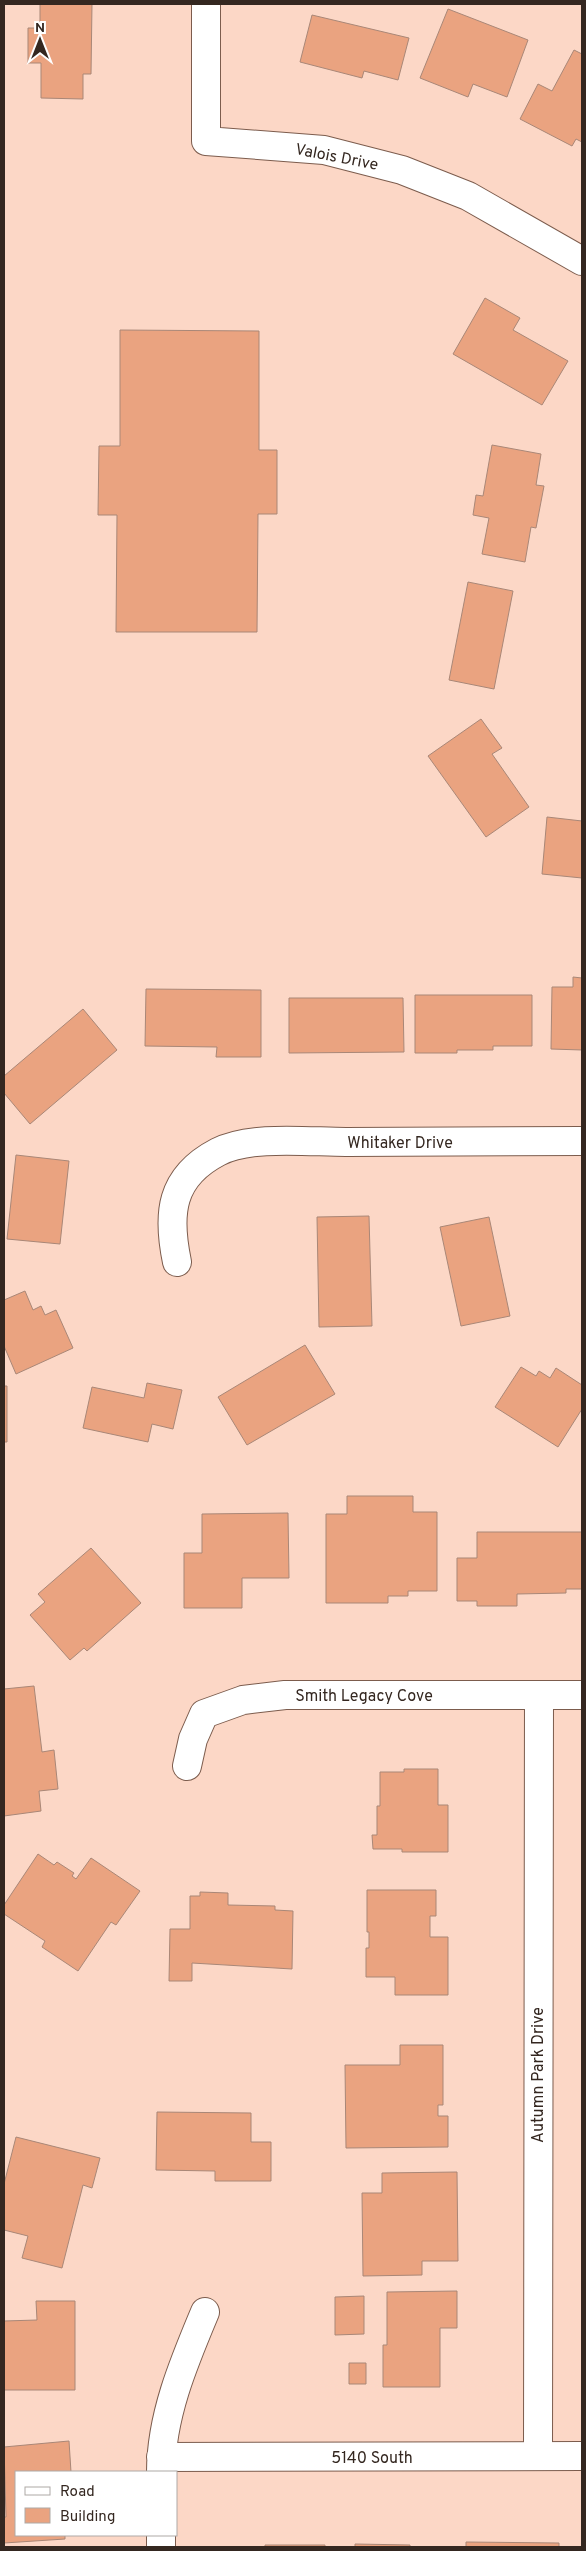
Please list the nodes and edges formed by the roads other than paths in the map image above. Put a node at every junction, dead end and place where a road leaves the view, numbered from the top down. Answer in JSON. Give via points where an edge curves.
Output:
{"nodes":[{"id":1,"x":206,"y":4,"type":"edge"},
{"id":2,"x":582,"y":262,"type":"edge"},
{"id":3,"x":582,"y":1141,"type":"edge"},
{"id":4,"x":177,"y":1262,"type":"dead end"},
{"id":5,"x":582,"y":1694,"type":"edge"},
{"id":6,"x":539,"y":1695,"type":"junction"},
{"id":7,"x":187,"y":1766,"type":"dead end"},
{"id":8,"x":205,"y":2312,"type":"dead end"},
{"id":9,"x":538,"y":2456,"type":"junction"},
{"id":10,"x":582,"y":2456,"type":"edge"},
{"id":11,"x":161,"y":2465,"type":"edge"}],
"edges":[{"from":1,"to":2,"type":"street","name":"Valois Drive","via":[[206,141],[324,150],[402,170],[468,196]]},
{"from":3,"to":4,"type":"street","name":"Whitaker Drive","via":[[236,1145],[218,1152],[190,1173],[179,1189],[172,1208],[172,1236]]},
{"from":5,"to":6,"type":"street","name":"Smith Legacy Cove"},
{"from":6,"to":7,"type":"street","name":"Smith Legacy Cove","via":[[285,1695],[243,1700],[204,1714],[193,1739]]},
{"from":6,"to":9,"type":"street","name":"Autumn Park Drive"},
{"from":8,"to":11,"type":"street","via":[[177,2378]]},
{"from":9,"to":10,"type":"street","name":"5140 South"},
{"from":9,"to":11,"type":"street","name":"5140 South"}]}
